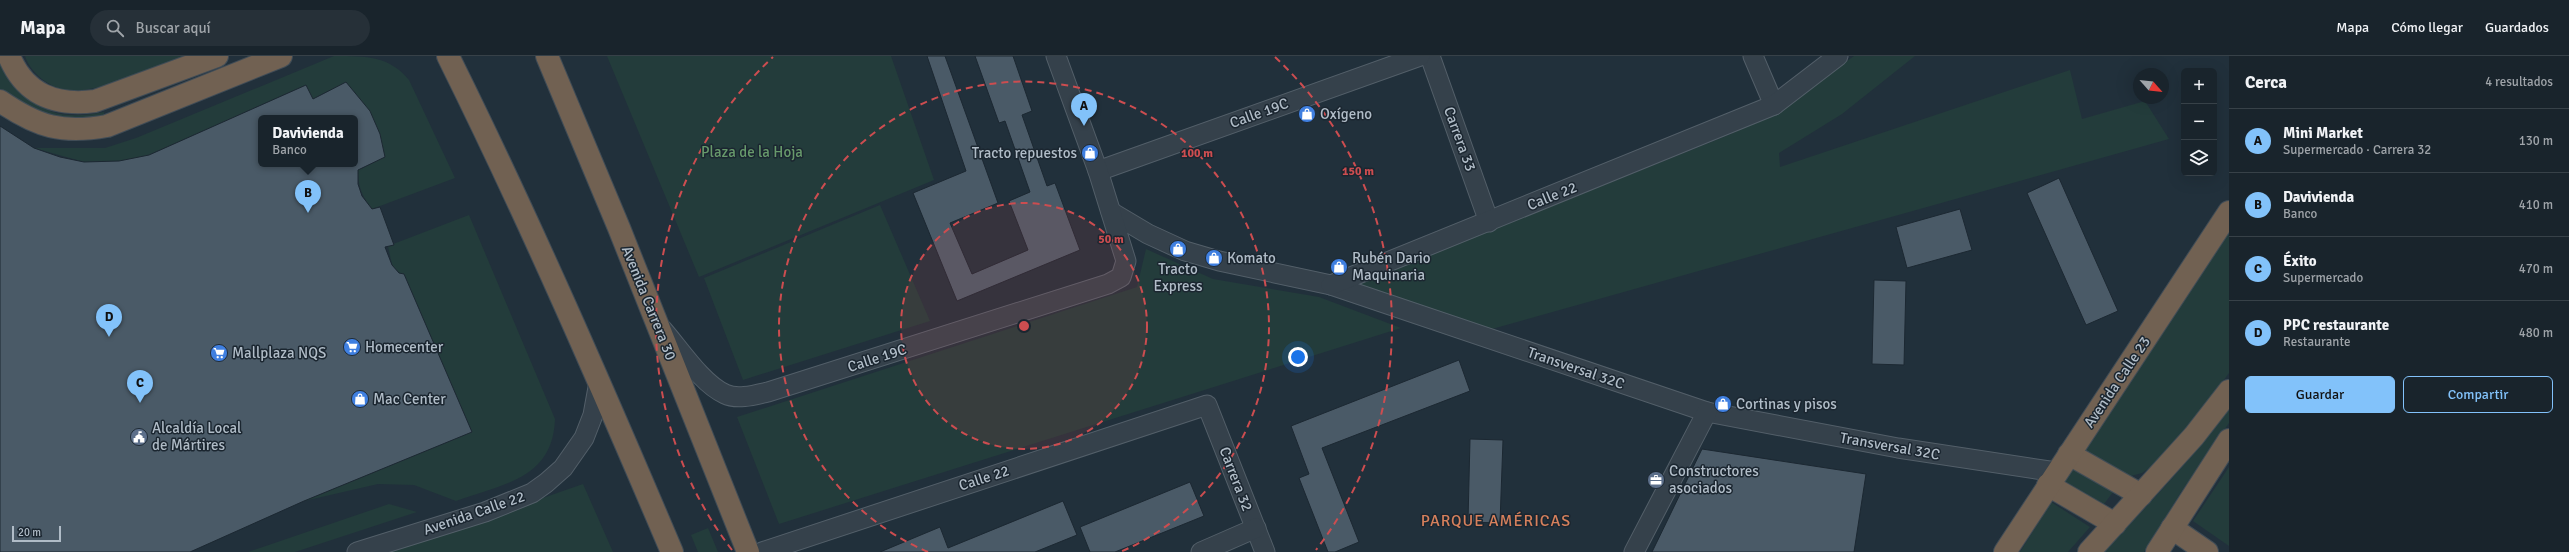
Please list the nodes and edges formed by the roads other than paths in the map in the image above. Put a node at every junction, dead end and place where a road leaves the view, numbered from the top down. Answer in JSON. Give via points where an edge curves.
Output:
{"nodes":[{"id":1,"x":9,"y":56,"type":"edge"},
{"id":2,"x":217,"y":56,"type":"edge"},
{"id":3,"x":281,"y":56,"type":"edge"},
{"id":4,"x":433,"y":56,"type":"edge"},
{"id":5,"x":448,"y":56,"type":"edge"},
{"id":6,"x":464,"y":56,"type":"edge"},
{"id":7,"x":547,"y":56,"type":"edge"},
{"id":8,"x":560,"y":56,"type":"edge"},
{"id":9,"x":1056,"y":56,"type":"edge"},
{"id":10,"x":1420,"y":56,"type":"edge"},
{"id":11,"x":1430,"y":56,"type":"edge"},
{"id":12,"x":1753,"y":56,"type":"edge"},
{"id":13,"x":1838,"y":56,"type":"edge"},
{"id":14,"x":461,"y":81,"type":"junction"},
{"id":15,"x":0,"y":101,"type":"edge"},
{"id":16,"x":1774,"y":105,"type":"junction"},
{"id":17,"x":579,"y":136,"type":"junction"},
{"id":18,"x":493,"y":146,"type":"junction"},
{"id":19,"x":1098,"y":171,"type":"junction"},
{"id":20,"x":1111,"y":212,"type":"junction"},
{"id":21,"x":2229,"y":212,"type":"edge"},
{"id":22,"x":1489,"y":222,"type":"junction"},
{"id":23,"x":1331,"y":285,"type":"junction"},
{"id":24,"x":657,"y":322,"type":"junction"},
{"id":25,"x":599,"y":382,"type":"junction"},
{"id":26,"x":2229,"y":392,"type":"edge"},
{"id":27,"x":1207,"y":405,"type":"joint"},
{"id":28,"x":1707,"y":412,"type":"junction"},
{"id":29,"x":2229,"y":440,"type":"edge"},
{"id":30,"x":2069,"y":454,"type":"junction"},
{"id":31,"x":2052,"y":478,"type":"junction"},
{"id":32,"x":2141,"y":495,"type":"junction"},
{"id":33,"x":2115,"y":524,"type":"junction"},
{"id":34,"x":1256,"y":528,"type":"junction"},
{"id":35,"x":2172,"y":528,"type":"junction"},
{"id":36,"x":357,"y":552,"type":"edge"},
{"id":37,"x":672,"y":552,"type":"edge"},
{"id":38,"x":748,"y":552,"type":"edge"},
{"id":39,"x":762,"y":552,"type":"edge"},
{"id":40,"x":1201,"y":552,"type":"edge"},
{"id":41,"x":1265,"y":552,"type":"edge"},
{"id":42,"x":1634,"y":552,"type":"edge"},
{"id":43,"x":2005,"y":552,"type":"edge"},
{"id":44,"x":2090,"y":552,"type":"edge"},
{"id":45,"x":2157,"y":552,"type":"edge"},
{"id":46,"x":2207,"y":552,"type":"edge"}],
"edges":[{"from":1,"to":2,"type":"highway","via":[[20,76],[32,88],[59,102],[76,104],[95,101]]},
{"from":3,"to":15,"type":"highway","via":[[107,126],[84,130],[61,130],[38,124]]},
{"from":4,"to":14,"type":"highway"},
{"from":5,"to":14,"type":"highway"},
{"from":6,"to":18,"type":"highway"},
{"from":7,"to":17,"type":"highway","name":"Avenida Carrera 30"},
{"from":8,"to":17,"type":"highway"},
{"from":9,"to":19,"type":"street"},
{"from":10,"to":19,"type":"street","name":"Calle 19C"},
{"from":11,"to":22,"type":"street","name":"Carrera 33"},
{"from":12,"to":16,"type":"street"},
{"from":13,"to":16,"type":"street","name":"Calle 22"},
{"from":14,"to":18,"type":"highway"},
{"from":16,"to":22,"type":"street","name":"Calle 22"},
{"from":17,"to":24,"type":"highway","name":"Avenida Carrera 30"},
{"from":18,"to":25,"type":"highway"},
{"from":19,"to":20,"type":"street"},
{"from":20,"to":23,"type":"street","name":"Transversal 32C","via":[[1148,234],[1185,251],[1218,261]]},
{"from":20,"to":24,"type":"street","name":"Calle 19C","via":[[1126,261],[1121,277],[1108,284],[768,392],[744,397],[726,395],[710,384]]},
{"from":21,"to":30,"type":"highway","name":"Avenida Calle 23"},
{"from":22,"to":23,"type":"street","name":"Calle 22"},
{"from":23,"to":28,"type":"street","name":"Transversal 32C"},
{"from":24,"to":38,"type":"highway","name":"Avenida Carrera 30"},
{"from":25,"to":36,"type":"street","name":"Avenida Calle 22","via":[[593,415],[584,438],[563,468],[546,484],[485,512]]},
{"from":25,"to":37,"type":"highway"},
{"from":26,"to":32,"type":"highway"},
{"from":27,"to":34,"type":"street","name":"Carrera 32"},
{"from":27,"to":39,"type":"street","name":"Calle 22"},
{"from":28,"to":31,"type":"street","name":"Transversal 32C"},
{"from":28,"to":42,"type":"street"},
{"from":29,"to":35,"type":"highway"},
{"from":30,"to":31,"type":"highway","name":"Avenida Calle 23"},
{"from":30,"to":32,"type":"highway"},
{"from":31,"to":33,"type":"highway"},
{"from":31,"to":43,"type":"highway","name":"Avenida Calle 23"},
{"from":32,"to":33,"type":"highway"},
{"from":33,"to":44,"type":"highway"},
{"from":34,"to":40,"type":"street"},
{"from":34,"to":41,"type":"street","name":"Carrera 32"},
{"from":35,"to":45,"type":"highway"},
{"from":35,"to":46,"type":"highway"}]}
